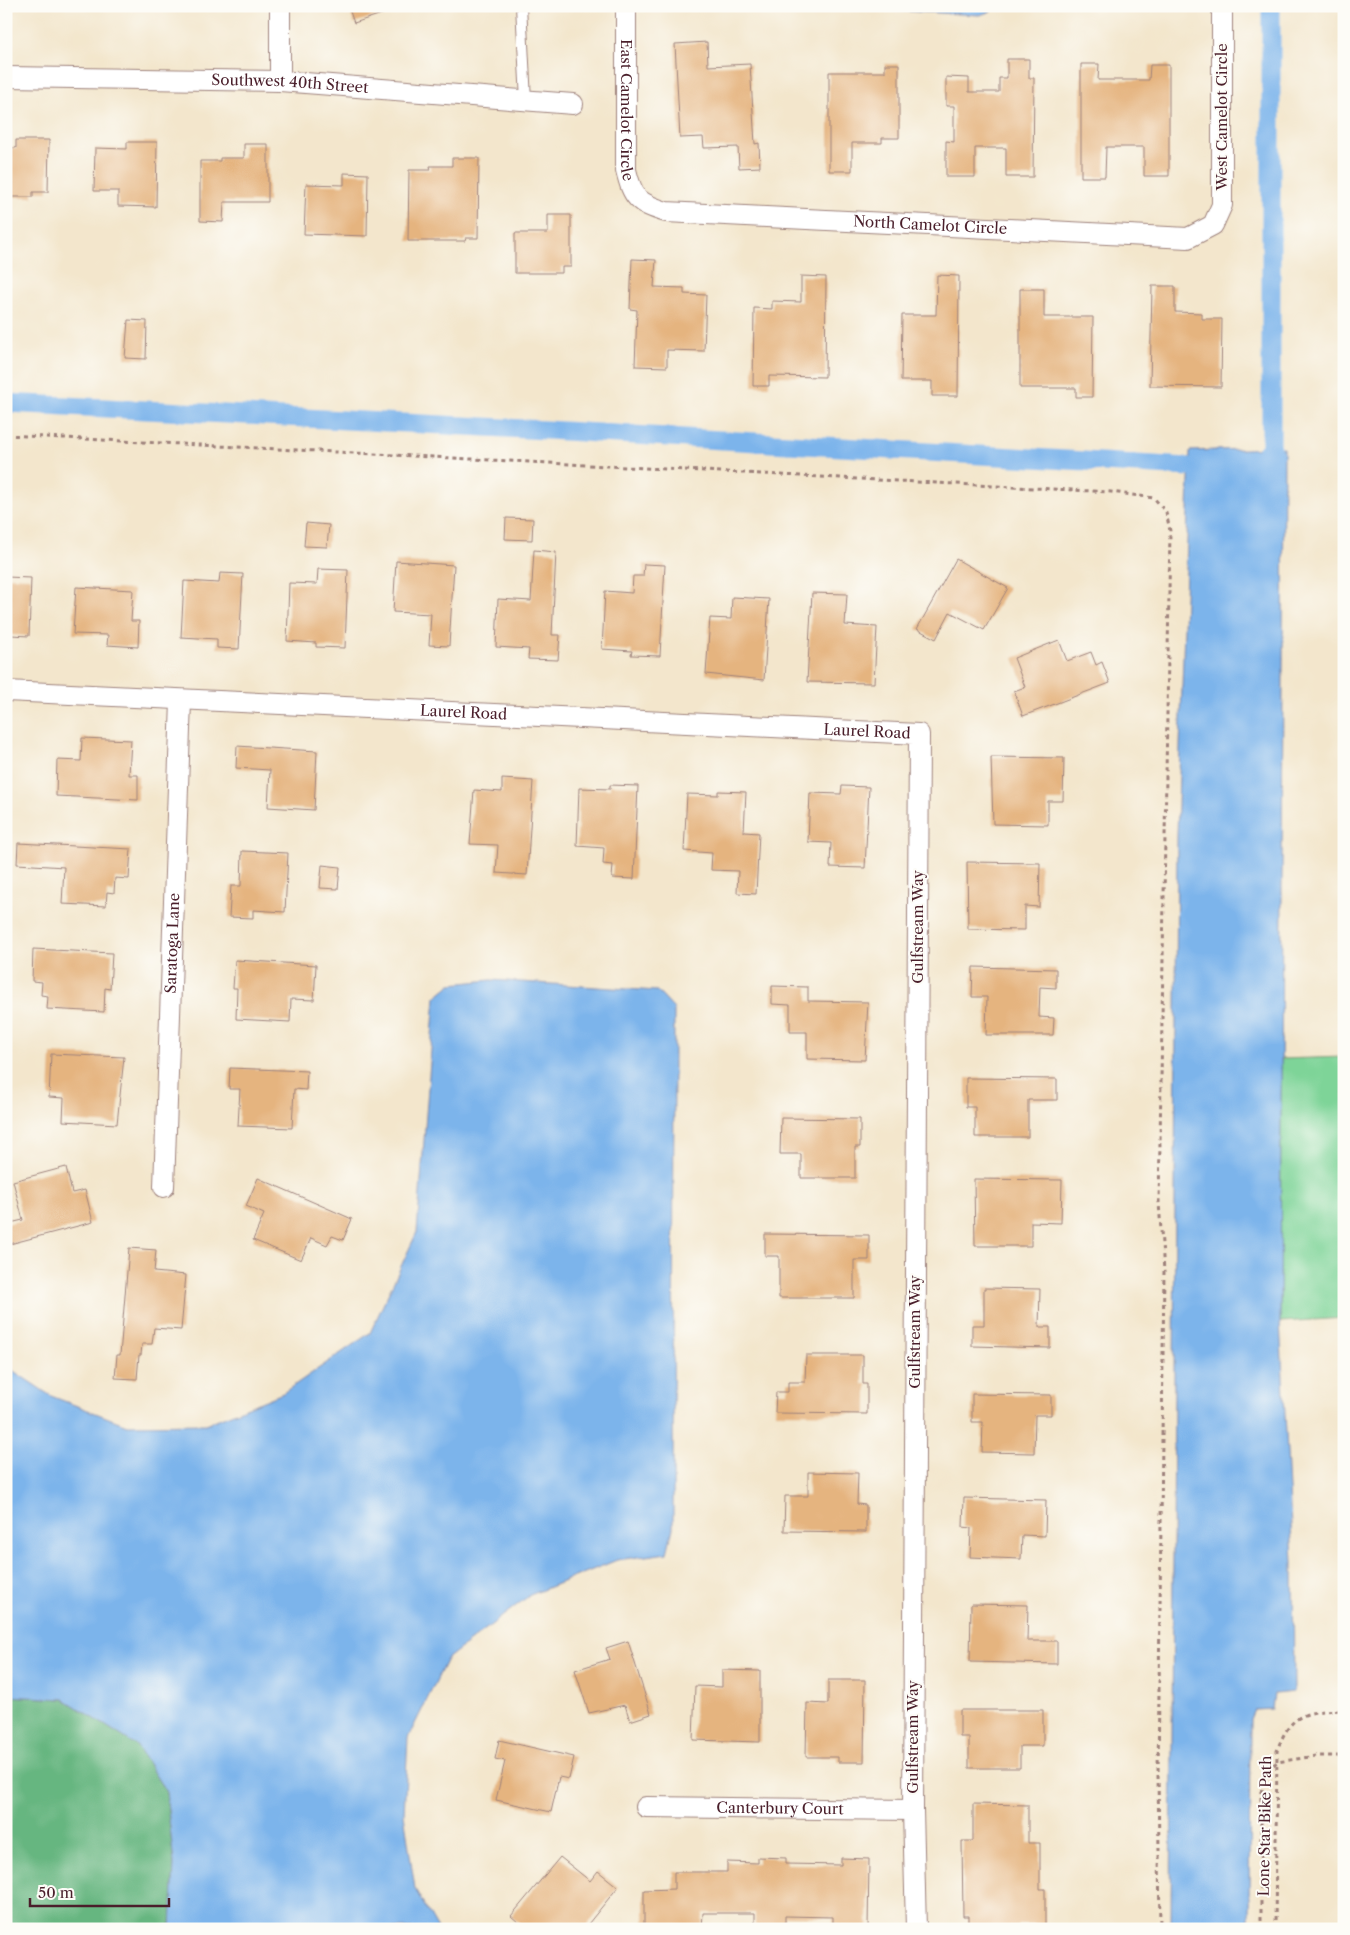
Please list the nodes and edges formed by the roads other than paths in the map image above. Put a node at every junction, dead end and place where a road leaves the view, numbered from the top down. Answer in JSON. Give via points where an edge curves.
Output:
{"nodes":[{"id":1,"x":280,"y":6,"type":"edge"},
{"id":2,"x":521,"y":6,"type":"edge"},
{"id":3,"x":626,"y":6,"type":"edge"},
{"id":4,"x":1222,"y":6,"type":"edge"},
{"id":5,"x":6,"y":77,"type":"edge"},
{"id":6,"x":280,"y":81,"type":"junction"},
{"id":7,"x":526,"y":100,"type":"junction"},
{"id":8,"x":573,"y":104,"type":"dead end"},
{"id":9,"x":646,"y":206,"type":"joint"},
{"id":10,"x":1213,"y":225,"type":"joint"},
{"id":11,"x":6,"y":691,"type":"edge"},
{"id":12,"x":181,"y":700,"type":"junction"},
{"id":13,"x":919,"y":734,"type":"joint"},
{"id":14,"x":164,"y":1187,"type":"dead end"},
{"id":15,"x":646,"y":1807,"type":"dead end"},
{"id":16,"x":913,"y":1810,"type":"junction"},
{"id":17,"x":916,"y":1929,"type":"edge"}],
"edges":[{"from":1,"to":6,"type":"street"},
{"from":2,"to":7,"type":"lane"},
{"from":3,"to":9,"type":"street","name":"East Camelot Circle","via":[[626,170],[631,192]]},
{"from":4,"to":10,"type":"street","name":"West Camelot Circle","via":[[1222,205]]},
{"from":5,"to":6,"type":"street","name":"Southwest 40th Street"},
{"from":6,"to":7,"type":"street","name":"Southwest 40th Street"},
{"from":7,"to":8,"type":"street","name":"Southwest 40th Street"},
{"from":9,"to":10,"type":"street","name":"North Camelot Circle","via":[[666,212],[1188,238]]},
{"from":11,"to":12,"type":"street","name":"Laurel Road"},
{"from":12,"to":13,"type":"street","name":"Laurel Road"},
{"from":12,"to":14,"type":"street","name":"Saratoga Lane"},
{"from":13,"to":16,"type":"street","name":"Gulfstream Way"},
{"from":15,"to":16,"type":"street","name":"Canterbury Court"},
{"from":16,"to":17,"type":"street","name":"Gulfstream Way"}]}
